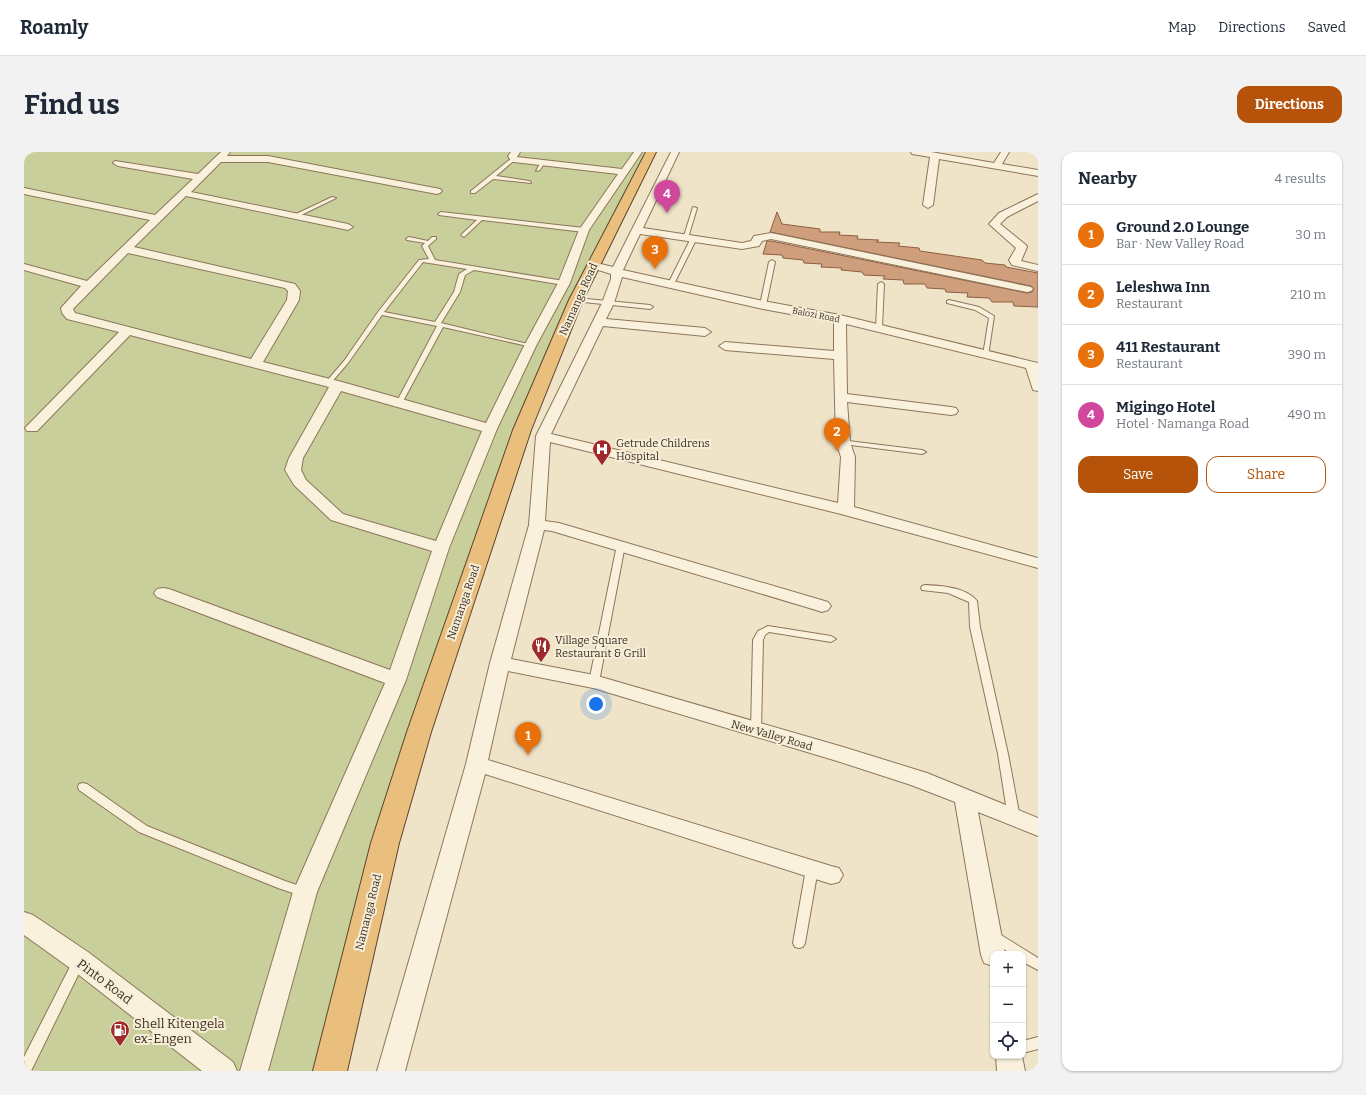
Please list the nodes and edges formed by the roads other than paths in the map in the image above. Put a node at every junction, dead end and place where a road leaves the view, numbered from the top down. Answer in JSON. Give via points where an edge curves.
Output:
{"nodes":[{"id":1,"x":638,"y":152,"type":"edge"},
{"id":2,"x":650,"y":152,"type":"edge"},
{"id":3,"x":675,"y":152,"type":"edge"},
{"id":4,"x":915,"y":152,"type":"edge"},
{"id":5,"x":1005,"y":152,"type":"edge"},
{"id":6,"x":222,"y":155,"type":"edge"},
{"id":7,"x":515,"y":155,"type":"edge"},
{"id":8,"x":935,"y":156,"type":"junction"},
{"id":9,"x":118,"y":163,"type":"dead end"},
{"id":10,"x":996,"y":166,"type":"junction"},
{"id":11,"x":624,"y":172,"type":"junction"},
{"id":12,"x":1038,"y":173,"type":"edge"},
{"id":13,"x":199,"y":178,"type":"junction"},
{"id":14,"x":491,"y":178,"type":"junction"},
{"id":15,"x":529,"y":182,"type":"dead end"},
{"id":16,"x":437,"y":191,"type":"dead end"},
{"id":17,"x":24,"y":192,"type":"edge"},
{"id":18,"x":473,"y":192,"type":"dead end"},
{"id":19,"x":183,"y":193,"type":"junction"},
{"id":20,"x":1038,"y":197,"type":"edge"},
{"id":21,"x":334,"y":198,"type":"dead end"},
{"id":22,"x":928,"y":205,"type":"dead end"},
{"id":23,"x":695,"y":208,"type":"dead end"},
{"id":24,"x":441,"y":214,"type":"dead end"},
{"id":25,"x":295,"y":216,"type":"junction"},
{"id":26,"x":480,"y":218,"type":"junction"},
{"id":27,"x":157,"y":219,"type":"junction"},
{"id":28,"x":348,"y":227,"type":"dead end"},
{"id":29,"x":584,"y":230,"type":"junction"},
{"id":30,"x":637,"y":230,"type":"junction"},
{"id":31,"x":464,"y":235,"type":"dead end"},
{"id":32,"x":434,"y":238,"type":"dead end"},
{"id":33,"x":409,"y":239,"type":"dead end"},
{"id":34,"x":689,"y":239,"type":"junction"},
{"id":35,"x":427,"y":242,"type":"junction"},
{"id":36,"x":126,"y":249,"type":"junction"},
{"id":37,"x":432,"y":260,"type":"junction"},
{"id":38,"x":772,"y":262,"type":"dead end"},
{"id":39,"x":593,"y":265,"type":"junction"},
{"id":40,"x":24,"y":267,"type":"edge"},
{"id":41,"x":474,"y":267,"type":"junction"},
{"id":42,"x":1038,"y":268,"type":"edge"},
{"id":43,"x":616,"y":272,"type":"junction"},
{"id":44,"x":564,"y":283,"type":"junction"},
{"id":45,"x":671,"y":284,"type":"junction"},
{"id":46,"x":881,"y":284,"type":"dead end"},
{"id":47,"x":89,"y":285,"type":"junction"},
{"id":48,"x":1027,"y":289,"type":"dead end"},
{"id":49,"x":576,"y":300,"type":"junction"},
{"id":50,"x":949,"y":302,"type":"dead end"},
{"id":51,"x":608,"y":303,"type":"junction"},
{"id":52,"x":763,"y":305,"type":"junction"},
{"id":53,"x":650,"y":307,"type":"dead end"},
{"id":54,"x":380,"y":313,"type":"junction"},
{"id":55,"x":840,"y":319,"type":"junction"},
{"id":56,"x":600,"y":322,"type":"junction"},
{"id":57,"x":439,"y":325,"type":"junction"},
{"id":58,"x":879,"y":328,"type":"junction"},
{"id":59,"x":127,"y":331,"type":"junction"},
{"id":60,"x":705,"y":332,"type":"dead end"},
{"id":61,"x":530,"y":346,"type":"junction"},
{"id":62,"x":725,"y":346,"type":"dead end"},
{"id":63,"x":986,"y":355,"type":"junction"},
{"id":64,"x":840,"y":356,"type":"junction"},
{"id":65,"x":254,"y":364,"type":"junction"},
{"id":66,"x":1035,"y":366,"type":"edge"},
{"id":67,"x":332,"y":384,"type":"junction"},
{"id":68,"x":1038,"y":387,"type":"edge"},
{"id":69,"x":840,"y":397,"type":"junction"},
{"id":70,"x":399,"y":403,"type":"junction"},
{"id":71,"x":951,"y":410,"type":"dead end"},
{"id":72,"x":32,"y":428,"type":"dead end"},
{"id":73,"x":490,"y":429,"type":"junction"},
{"id":74,"x":543,"y":436,"type":"junction"},
{"id":75,"x":843,"y":442,"type":"junction"},
{"id":76,"x":922,"y":452,"type":"dead end"},
{"id":77,"x":846,"y":510,"type":"junction"},
{"id":78,"x":537,"y":525,"type":"junction"},
{"id":79,"x":621,"y":545,"type":"junction"},
{"id":80,"x":441,"y":548,"type":"junction"},
{"id":81,"x":1038,"y":563,"type":"edge"},
{"id":82,"x":925,"y":588,"type":"dead end"},
{"id":83,"x":163,"y":594,"type":"dead end"},
{"id":84,"x":822,"y":606,"type":"dead end"},
{"id":85,"x":831,"y":639,"type":"dead end"},
{"id":86,"x":500,"y":663,"type":"junction"},
{"id":87,"x":396,"y":680,"type":"junction"},
{"id":88,"x":594,"y":682,"type":"junction"},
{"id":89,"x":756,"y":730,"type":"junction"},
{"id":90,"x":477,"y":764,"type":"junction"},
{"id":91,"x":82,"y":787,"type":"dead end"},
{"id":92,"x":965,"y":798,"type":"junction"},
{"id":93,"x":1014,"y":818,"type":"junction"},
{"id":94,"x":1038,"y":827,"type":"edge"},
{"id":95,"x":821,"y":872,"type":"joint"},
{"id":96,"x":305,"y":892,"type":"junction"},
{"id":97,"x":24,"y":922,"type":"edge"},
{"id":98,"x":990,"y":932,"type":"junction"},
{"id":99,"x":799,"y":943,"type":"dead end"},
{"id":100,"x":992,"y":951,"type":"edge"},
{"id":101,"x":1016,"y":951,"type":"edge"},
{"id":102,"x":1026,"y":958,"type":"edge"},
{"id":103,"x":79,"y":960,"type":"junction"},
{"id":104,"x":1038,"y":966,"type":"edge"},
{"id":105,"x":1038,"y":1043,"type":"edge"},
{"id":106,"x":1026,"y":1046,"type":"edge"},
{"id":107,"x":1009,"y":1059,"type":"edge"},
{"id":108,"x":395,"y":1069,"type":"edge"},
{"id":109,"x":24,"y":1071,"type":"edge"},
{"id":110,"x":223,"y":1071,"type":"edge"},
{"id":111,"x":254,"y":1071,"type":"edge"},
{"id":112,"x":330,"y":1071,"type":"edge"},
{"id":113,"x":1011,"y":1071,"type":"edge"}],
"edges":[{"from":1,"to":11,"type":"street"},
{"from":2,"to":39,"type":"highway","name":"Namanga Road"},
{"from":3,"to":30,"type":"street"},
{"from":4,"to":8,"type":"street"},
{"from":5,"to":10,"type":"street"},
{"from":6,"to":13,"type":"street"},
{"from":6,"to":16,"type":"street","via":[[268,159]]},
{"from":7,"to":11,"type":"street","via":[[540,166]]},
{"from":7,"to":14,"type":"lane"},
{"from":8,"to":10,"type":"street"},
{"from":8,"to":22,"type":"street"},
{"from":9,"to":13,"type":"street"},
{"from":10,"to":12,"type":"street"},
{"from":11,"to":29,"type":"street"},
{"from":13,"to":19,"type":"street"},
{"from":14,"to":15,"type":"lane"},
{"from":14,"to":18,"type":"lane"},
{"from":17,"to":27,"type":"street"},
{"from":19,"to":25,"type":"street"},
{"from":19,"to":27,"type":"street"},
{"from":20,"to":42,"type":"street","via":[[1003,216],[994,224],[1022,247],[1016,262]]},
{"from":21,"to":25,"type":"lane"},
{"from":23,"to":34,"type":"lane"},
{"from":24,"to":26,"type":"lane"},
{"from":25,"to":28,"type":"street"},
{"from":26,"to":29,"type":"lane"},
{"from":26,"to":31,"type":"lane"},
{"from":27,"to":36,"type":"street"},
{"from":29,"to":44,"type":"street"},
{"from":30,"to":34,"type":"street"},
{"from":30,"to":43,"type":"street"},
{"from":32,"to":35,"type":"lane"},
{"from":33,"to":35,"type":"lane"},
{"from":34,"to":45,"type":"lane"},
{"from":34,"to":48,"type":"street","via":[[742,246],[755,244],[758,238],[770,236]]},
{"from":35,"to":37,"type":"lane","via":[[425,246]]},
{"from":36,"to":47,"type":"street"},
{"from":36,"to":65,"type":"street","via":[[293,288],[293,300]]},
{"from":37,"to":41,"type":"lane"},
{"from":37,"to":54,"type":"lane","via":[[421,262]]},
{"from":38,"to":52,"type":"lane"},
{"from":39,"to":43,"type":"street","name":"Balozi Road"},
{"from":39,"to":49,"type":"highway","name":"Namanga Road"},
{"from":40,"to":47,"type":"street"},
{"from":41,"to":44,"type":"lane"},
{"from":41,"to":57,"type":"lane","via":[[462,274],[457,292]]},
{"from":43,"to":45,"type":"street","name":"Balozi Road"},
{"from":43,"to":51,"type":"street","via":[[617,279]]},
{"from":44,"to":61,"type":"street"},
{"from":45,"to":52,"type":"street","name":"Balozi Road"},
{"from":46,"to":58,"type":"lane"},
{"from":47,"to":59,"type":"street","via":[[67,308],[68,313]]},
{"from":49,"to":51,"type":"lane"},
{"from":49,"to":112,"type":"highway","name":"Namanga Road","via":[[522,430],[419,732],[385,843]]},
{"from":50,"to":63,"type":"lane","via":[[971,307],[992,317]]},
{"from":51,"to":53,"type":"lane"},
{"from":51,"to":56,"type":"street"},
{"from":52,"to":55,"type":"street","name":"Balozi Road"},
{"from":54,"to":57,"type":"lane"},
{"from":54,"to":67,"type":"lane"},
{"from":55,"to":58,"type":"street","name":"Balozi Road"},
{"from":55,"to":64,"type":"street"},
{"from":56,"to":60,"type":"street"},
{"from":56,"to":74,"type":"street"},
{"from":57,"to":61,"type":"lane"},
{"from":57,"to":70,"type":"lane"},
{"from":58,"to":63,"type":"street","name":"Balozi Road"},
{"from":59,"to":65,"type":"street"},
{"from":59,"to":72,"type":"street"},
{"from":61,"to":73,"type":"street"},
{"from":62,"to":64,"type":"street"},
{"from":63,"to":66,"type":"street","name":"Balozi Road"},
{"from":64,"to":69,"type":"street"},
{"from":65,"to":67,"type":"street"},
{"from":66,"to":68,"type":"street"},
{"from":67,"to":70,"type":"street"},
{"from":67,"to":80,"type":"street","via":[[296,458],[293,470],[299,482],[337,517]]},
{"from":69,"to":71,"type":"street"},
{"from":69,"to":75,"type":"street"},
{"from":70,"to":73,"type":"street"},
{"from":73,"to":80,"type":"street"},
{"from":74,"to":77,"type":"street"},
{"from":74,"to":78,"type":"street"},
{"from":75,"to":76,"type":"lane"},
{"from":75,"to":77,"type":"street","via":[[848,457]]},
{"from":77,"to":81,"type":"street"},
{"from":78,"to":79,"type":"street","via":[[553,526]]},
{"from":78,"to":86,"type":"street"},
{"from":79,"to":84,"type":"street"},
{"from":79,"to":88,"type":"lane"},
{"from":80,"to":87,"type":"street"},
{"from":82,"to":93,"type":"lane","via":[[947,589],[972,601]]},
{"from":83,"to":87,"type":"street"},
{"from":85,"to":89,"type":"lane","via":[[768,630],[761,633],[758,640]]},
{"from":86,"to":88,"type":"street","name":"New Valley Road"},
{"from":86,"to":90,"type":"street"},
{"from":87,"to":96,"type":"street"},
{"from":88,"to":89,"type":"street","name":"New Valley Road"},
{"from":89,"to":92,"type":"street","name":"New Valley Road","via":[[919,779]]},
{"from":90,"to":95,"type":"street"},
{"from":90,"to":108,"type":"street"},
{"from":91,"to":96,"type":"lane","via":[[142,829]]},
{"from":92,"to":93,"type":"street","name":"New Valley Road"},
{"from":92,"to":98,"type":"street"},
{"from":93,"to":94,"type":"street","name":"New Valley Road"},
{"from":95,"to":99,"type":"lane"},
{"from":96,"to":111,"type":"street"},
{"from":97,"to":103,"type":"street","name":"Pinto Road"},
{"from":98,"to":100,"type":"street"},
{"from":98,"to":101,"type":"lane"},
{"from":102,"to":104,"type":"lane"},
{"from":103,"to":109,"type":"lane"},
{"from":103,"to":110,"type":"street","name":"Pinto Road"},
{"from":105,"to":106,"type":"lane"},
{"from":107,"to":113,"type":"street"}]}
